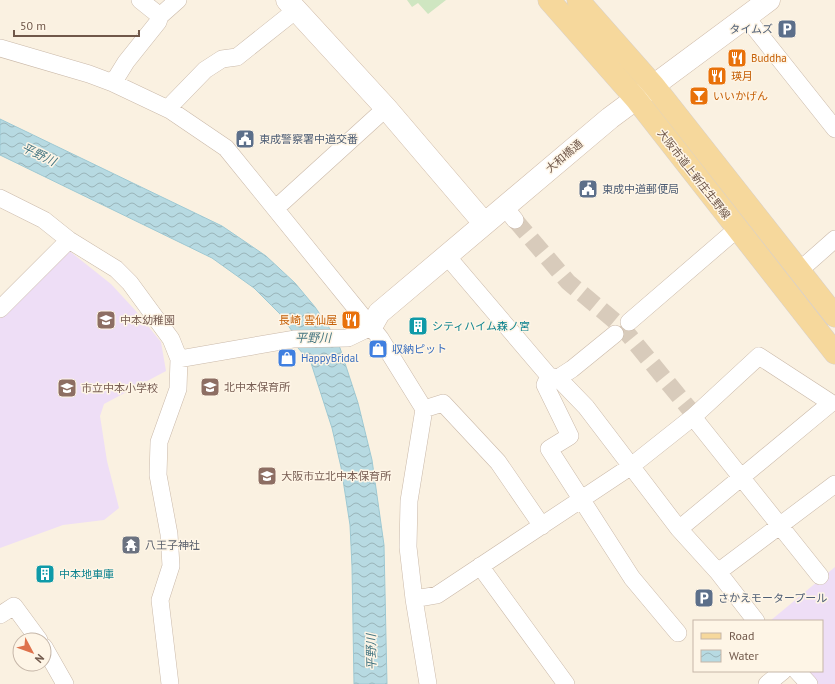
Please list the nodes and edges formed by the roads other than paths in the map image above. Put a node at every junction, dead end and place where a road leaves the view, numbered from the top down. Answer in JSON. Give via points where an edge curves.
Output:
{"nodes":[{"id":1,"x":140,"y":0,"type":"edge"},
{"id":2,"x":178,"y":0,"type":"edge"},
{"id":3,"x":549,"y":0,"type":"edge"},
{"id":4,"x":578,"y":0,"type":"edge"},
{"id":5,"x":769,"y":0,"type":"edge"},
{"id":6,"x":292,"y":5,"type":"edge"},
{"id":7,"x":160,"y":16,"type":"junction"},
{"id":8,"x":746,"y":17,"type":"junction"},
{"id":9,"x":0,"y":48,"type":"edge"},
{"id":10,"x":113,"y":83,"type":"junction"},
{"id":11,"x":654,"y":86,"type":"junction"},
{"id":12,"x":636,"y":99,"type":"junction"},
{"id":13,"x":386,"y":108,"type":"junction"},
{"id":14,"x":170,"y":110,"type":"junction"},
{"id":15,"x":835,"y":129,"type":"edge"},
{"id":16,"x":0,"y":198,"type":"edge"},
{"id":17,"x":276,"y":208,"type":"junction"},
{"id":18,"x":484,"y":223,"type":"junction"},
{"id":19,"x":737,"y":229,"type":"junction"},
{"id":20,"x":835,"y":239,"type":"edge"},
{"id":21,"x":69,"y":240,"type":"junction"},
{"id":22,"x":446,"y":255,"type":"junction"},
{"id":23,"x":800,"y":270,"type":"junction"},
{"id":24,"x":0,"y":309,"type":"edge"},
{"id":25,"x":835,"y":316,"type":"edge"},
{"id":26,"x":629,"y":322,"type":"dead end"},
{"id":27,"x":371,"y":326,"type":"junction"},
{"id":28,"x":615,"y":334,"type":"dead end"},
{"id":29,"x":835,"y":353,"type":"edge"},
{"id":30,"x":179,"y":358,"type":"junction"},
{"id":31,"x":553,"y":377,"type":"junction"},
{"id":32,"x":424,"y":409,"type":"junction"},
{"id":33,"x":693,"y":417,"type":"junction"},
{"id":34,"x":630,"y":467,"type":"junction"},
{"id":35,"x":742,"y":477,"type":"junction"},
{"id":36,"x":835,"y":484,"type":"edge"},
{"id":37,"x":581,"y":500,"type":"junction"},
{"id":38,"x":542,"y":526,"type":"junction"},
{"id":39,"x":781,"y":526,"type":"junction"},
{"id":40,"x":679,"y":529,"type":"junction"},
{"id":41,"x":480,"y":566,"type":"junction"},
{"id":42,"x":718,"y":572,"type":"junction"},
{"id":43,"x":820,"y":576,"type":"dead end"},
{"id":44,"x":414,"y":599,"type":"junction"},
{"id":45,"x":0,"y":615,"type":"edge"},
{"id":46,"x":755,"y":620,"type":"edge"},
{"id":47,"x":33,"y":632,"type":"edge"},
{"id":48,"x":678,"y":633,"type":"dead end"},
{"id":49,"x":52,"y":661,"type":"edge"},
{"id":50,"x":783,"y":672,"type":"edge"},
{"id":51,"x":798,"y":672,"type":"edge"},
{"id":52,"x":65,"y":684,"type":"edge"},
{"id":53,"x":170,"y":684,"type":"edge"},
{"id":54,"x":428,"y":684,"type":"edge"},
{"id":55,"x":566,"y":684,"type":"edge"},
{"id":56,"x":767,"y":684,"type":"edge"},
{"id":57,"x":809,"y":684,"type":"edge"}],
"edges":[{"from":1,"to":7,"type":"street"},
{"from":2,"to":7,"type":"street"},
{"from":3,"to":12,"type":"main road","name":"大阪市道上新庄生野線"},
{"from":4,"to":11,"type":"main road","name":"大阪市道上新庄生野線"},
{"from":5,"to":8,"type":"street","name":"大和橋通"},
{"from":6,"to":13,"type":"street"},
{"from":6,"to":14,"type":"street","via":[[237,57],[222,59],[205,70]]},
{"from":7,"to":10,"type":"street"},
{"from":8,"to":11,"type":"street","name":"大和橋通"},
{"from":8,"to":15,"type":"street"},
{"from":9,"to":10,"type":"street"},
{"from":10,"to":14,"type":"street"},
{"from":11,"to":12,"type":"street","name":"大和橋通"},
{"from":11,"to":23,"type":"main road","name":"大阪市道上新庄生野線"},
{"from":12,"to":18,"type":"street","name":"大和橋通","via":[[610,118],[509,213]]},
{"from":12,"to":19,"type":"main road","name":"大阪市道上新庄生野線"},
{"from":13,"to":17,"type":"street"},
{"from":13,"to":18,"type":"street"},
{"from":14,"to":17,"type":"street","via":[[226,148]]},
{"from":16,"to":21,"type":"street","via":[[44,220]]},
{"from":17,"to":27,"type":"street"},
{"from":18,"to":22,"type":"street","name":"大和橋通"},
{"from":19,"to":26,"type":"street"},
{"from":19,"to":29,"type":"main road","name":"大阪市道上新庄生野線"},
{"from":20,"to":23,"type":"street"},
{"from":21,"to":24,"type":"street"},
{"from":21,"to":30,"type":"street","via":[[116,269],[130,283],[171,339]]},
{"from":22,"to":27,"type":"street","name":"大和橋通","via":[[379,313]]},
{"from":22,"to":31,"type":"street"},
{"from":23,"to":25,"type":"main road","name":"大阪市道上新庄生野線"},
{"from":27,"to":30,"type":"street","via":[[348,338],[294,339]]},
{"from":27,"to":32,"type":"street"},
{"from":28,"to":31,"type":"street","via":[[572,369]]},
{"from":30,"to":53,"type":"street","via":[[178,389],[159,442],[158,462],[171,566],[160,600]]},
{"from":31,"to":34,"type":"street","via":[[586,407]]},
{"from":31,"to":37,"type":"street","via":[[545,385],[570,436],[549,449]]},
{"from":32,"to":38,"type":"street","via":[[443,403],[494,457]]},
{"from":32,"to":44,"type":"street","via":[[409,501],[408,547]]},
{"from":33,"to":34,"type":"street"},
{"from":33,"to":35,"type":"street"},
{"from":33,"to":35,"type":"street","via":[[759,356],[830,403]]},
{"from":34,"to":37,"type":"street"},
{"from":34,"to":40,"type":"street"},
{"from":35,"to":39,"type":"street"},
{"from":35,"to":40,"type":"street"},
{"from":36,"to":39,"type":"street"},
{"from":37,"to":38,"type":"street"},
{"from":37,"to":48,"type":"street","via":[[632,578]]},
{"from":38,"to":41,"type":"street"},
{"from":39,"to":42,"type":"street"},
{"from":39,"to":43,"type":"street"},
{"from":40,"to":42,"type":"street"},
{"from":41,"to":44,"type":"street","via":[[437,595]]},
{"from":41,"to":55,"type":"street"},
{"from":42,"to":46,"type":"street"},
{"from":44,"to":54,"type":"street"},
{"from":45,"to":47,"type":"street","via":[[14,606]]},
{"from":49,"to":52,"type":"street"},
{"from":50,"to":56,"type":"street"},
{"from":51,"to":57,"type":"street"}]}
